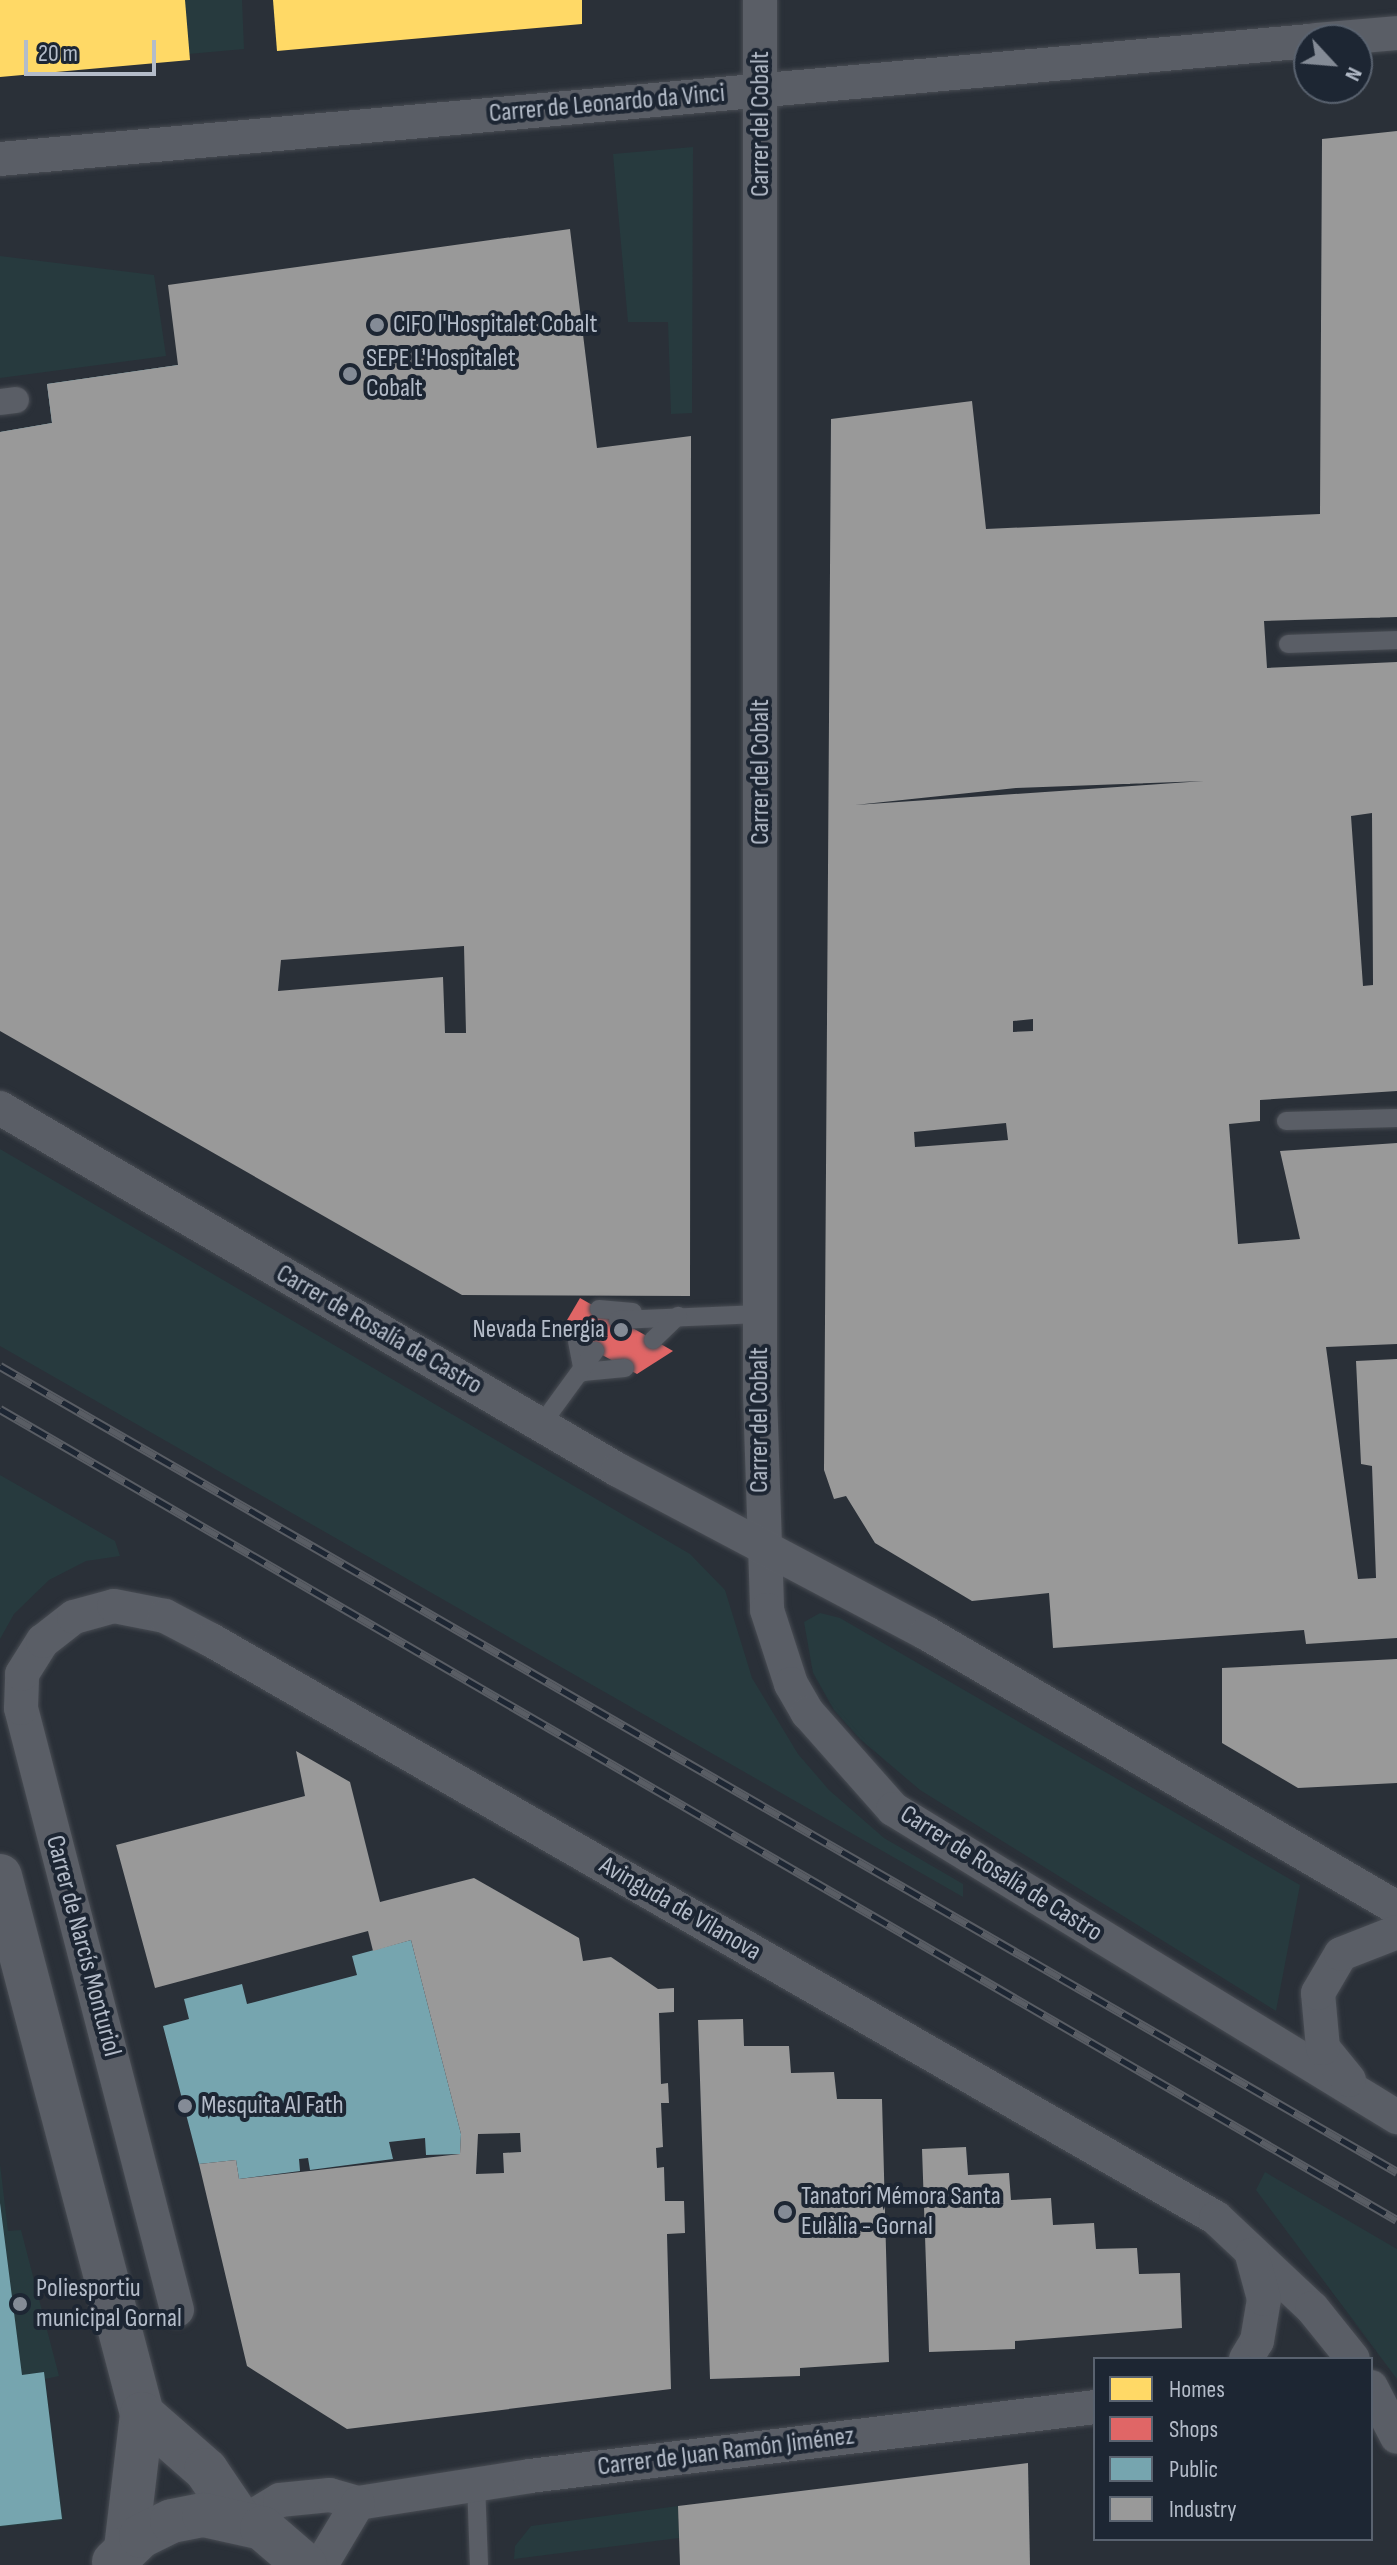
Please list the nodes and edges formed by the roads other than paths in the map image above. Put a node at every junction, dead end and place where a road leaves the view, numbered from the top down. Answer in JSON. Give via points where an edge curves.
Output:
{"nodes":[{"id":1,"x":760,"y":0,"type":"edge"},
{"id":2,"x":1397,"y":33,"type":"edge"},
{"id":3,"x":1373,"y":35,"type":"edge"},
{"id":4,"x":1293,"y":42,"type":"edge"},
{"id":5,"x":761,"y":90,"type":"junction"},
{"id":6,"x":0,"y":159,"type":"edge"},
{"id":7,"x":1397,"y":640,"type":"edge"},
{"id":8,"x":1288,"y":644,"type":"dead end"},
{"id":9,"x":0,"y":1108,"type":"edge"},
{"id":10,"x":1397,"y":1118,"type":"edge"},
{"id":11,"x":1286,"y":1121,"type":"dead end"},
{"id":12,"x":599,"y":1309,"type":"dead end"},
{"id":13,"x":760,"y":1314,"type":"junction"},
{"id":14,"x":678,"y":1316,"type":"junction"},
{"id":15,"x":626,"y":1324,"type":"dead end"},
{"id":16,"x":653,"y":1340,"type":"dead end"},
{"id":17,"x":577,"y":1341,"type":"dead end"},
{"id":18,"x":610,"y":1359,"type":"dead end"},
{"id":19,"x":583,"y":1372,"type":"junction"},
{"id":20,"x":541,"y":1425,"type":"junction"},
{"id":21,"x":762,"y":1545,"type":"junction"},
{"id":22,"x":90,"y":1612,"type":"joint"},
{"id":23,"x":0,"y":1876,"type":"edge"},
{"id":24,"x":1397,"y":1908,"type":"edge"},
{"id":25,"x":1397,"y":1932,"type":"edge"},
{"id":26,"x":1383,"y":2109,"type":"edge"},
{"id":27,"x":1251,"y":2255,"type":"junction"},
{"id":28,"x":177,"y":2310,"type":"dead end"},
{"id":29,"x":1247,"y":2357,"type":"edge"},
{"id":30,"x":1351,"y":2357,"type":"edge"},
{"id":31,"x":1373,"y":2391,"type":"edge"},
{"id":32,"x":1093,"y":2407,"type":"edge"},
{"id":33,"x":142,"y":2414,"type":"junction"},
{"id":34,"x":1373,"y":2432,"type":"edge"},
{"id":35,"x":1397,"y":2438,"type":"edge"},
{"id":36,"x":476,"y":2483,"type":"junction"},
{"id":37,"x":358,"y":2503,"type":"junction"},
{"id":38,"x":242,"y":2520,"type":"junction"},
{"id":39,"x":120,"y":2556,"type":"edge"},
{"id":40,"x":305,"y":2565,"type":"edge"},
{"id":41,"x":321,"y":2565,"type":"edge"},
{"id":42,"x":479,"y":2565,"type":"edge"}],
"edges":[{"from":1,"to":5,"type":"street","name":"Carrer del Cobalt"},
{"from":2,"to":3,"type":"street"},
{"from":4,"to":5,"type":"street","name":"Carrer de Leonardo da Vinci"},
{"from":5,"to":6,"type":"street","name":"Carrer de Leonardo da Vinci"},
{"from":5,"to":13,"type":"street","name":"Carrer del Cobalt"},
{"from":7,"to":8,"type":"lane"},
{"from":9,"to":20,"type":"street","name":"Carrer de Rosalía de Castro"},
{"from":10,"to":11,"type":"lane"},
{"from":12,"to":14,"type":"lane"},
{"from":13,"to":14,"type":"lane"},
{"from":13,"to":21,"type":"street","name":"Carrer del Cobalt"},
{"from":14,"to":15,"type":"lane"},
{"from":14,"to":16,"type":"lane"},
{"from":17,"to":19,"type":"lane"},
{"from":18,"to":19,"type":"lane"},
{"from":19,"to":20,"type":"lane"},
{"from":20,"to":21,"type":"street","name":"Carrer de Rosalía de Castro"},
{"from":21,"to":24,"type":"street","name":"Carrer de Rosalía de Castro","via":[[926,1633]]},
{"from":21,"to":26,"type":"street","name":"Carrer de Rosalía de Castro","via":[[767,1610],[791,1684],[844,1759],[893,1809]]},
{"from":22,"to":27,"type":"street","name":"Avinguda de Vilanova","via":[[138,1607],[211,1640],[1216,2218]]},
{"from":22,"to":28,"type":"street","name":"Carrer de Narcís Monturiol","via":[[58,1626],[30,1656],[19,1687],[21,1708]]},
{"from":23,"to":33,"type":"street"},
{"from":25,"to":26,"type":"street","name":"Carrer de Rosalía de Castro","via":[[1341,1954],[1318,1993],[1323,2048]]},
{"from":27,"to":29,"type":"street","via":[[1264,2299],[1257,2341]]},
{"from":27,"to":30,"type":"street","name":"Avinguda de Vilanova","via":[[1312,2308]]},
{"from":31,"to":35,"type":"street"},
{"from":32,"to":36,"type":"street","name":"Carrer de Juan Ramón Jiménez"},
{"from":33,"to":38,"type":"street","via":[[206,2470]]},
{"from":33,"to":39,"type":"street"},
{"from":34,"to":35,"type":"street"},
{"from":36,"to":37,"type":"street","name":"Carrer de Juan Ramón Jiménez"},
{"from":36,"to":42,"type":"lane"},
{"from":37,"to":38,"type":"street","name":"Carrer de Juan Ramón Jiménez","via":[[330,2495],[280,2500]]},
{"from":37,"to":41,"type":"street"},
{"from":38,"to":39,"type":"street","via":[[204,2515],[172,2521]]},
{"from":38,"to":40,"type":"street","via":[[285,2543]]}]}
